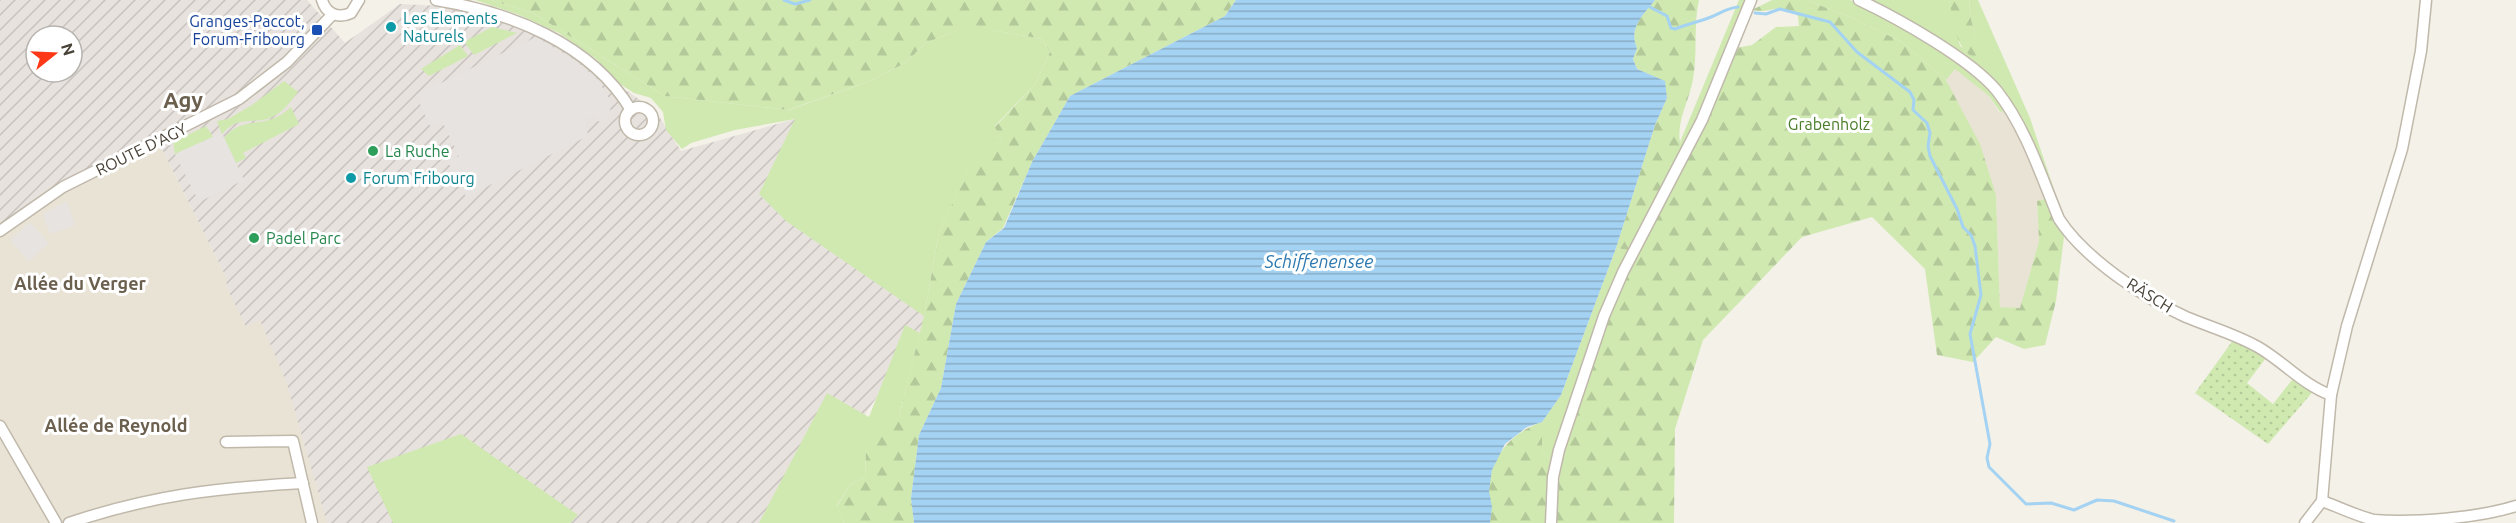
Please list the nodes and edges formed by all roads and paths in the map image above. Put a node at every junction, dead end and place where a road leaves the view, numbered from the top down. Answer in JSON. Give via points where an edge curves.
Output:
{"nodes":[{"id":1,"x":322,"y":0,"type":"edge"},
{"id":2,"x":360,"y":0,"type":"edge"},
{"id":3,"x":436,"y":0,"type":"edge"},
{"id":4,"x":1751,"y":0,"type":"edge"},
{"id":5,"x":1859,"y":0,"type":"edge"},
{"id":6,"x":2426,"y":0,"type":"edge"},
{"id":7,"x":332,"y":15,"type":"junction"},
{"id":8,"x":631,"y":110,"type":"dead end"},
{"id":9,"x":0,"y":231,"type":"edge"},
{"id":10,"x":2331,"y":395,"type":"junction"},
{"id":11,"x":0,"y":426,"type":"edge"},
{"id":12,"x":226,"y":442,"type":"dead end"},
{"id":13,"x":303,"y":483,"type":"junction"},
{"id":14,"x":2322,"y":501,"type":"junction"},
{"id":15,"x":2516,"y":506,"type":"edge"},
{"id":16,"x":2375,"y":521,"type":"edge"},
{"id":17,"x":56,"y":523,"type":"edge"},
{"id":18,"x":69,"y":523,"type":"edge"},
{"id":19,"x":312,"y":523,"type":"edge"},
{"id":20,"x":1551,"y":523,"type":"edge"},
{"id":21,"x":2305,"y":523,"type":"edge"}],
"edges":[{"from":1,"to":7,"type":"street"},
{"from":2,"to":7,"type":"street","via":[[351,13]]},
{"from":3,"to":8,"type":"street","via":[[462,4],[536,29],[590,63],[622,95]]},
{"from":4,"to":20,"type":"street","via":[[1702,120],[1604,316],[1559,450],[1553,477]]},
{"from":5,"to":10,"type":"street","name":"RÄSCH","via":[[1898,18],[1989,83],[2025,137],[2059,219],[2097,259],[2154,300],[2260,348],[2304,381]]},
{"from":6,"to":10,"type":"street","via":[[2421,51],[2402,149],[2347,326]]},
{"from":7,"to":9,"type":"street","name":"ROUTE D'AGY","via":[[287,62],[246,95],[63,188]]},
{"from":10,"to":14,"type":"street"},
{"from":11,"to":17,"type":"street"},
{"from":12,"to":13,"type":"street","via":[[293,441]]},
{"from":13,"to":18,"type":"street","via":[[221,487],[162,496]]},
{"from":13,"to":19,"type":"street"},
{"from":14,"to":16,"type":"street"},
{"from":14,"to":21,"type":"street"},
{"from":15,"to":16,"type":"street","via":[[2482,516]]}]}
